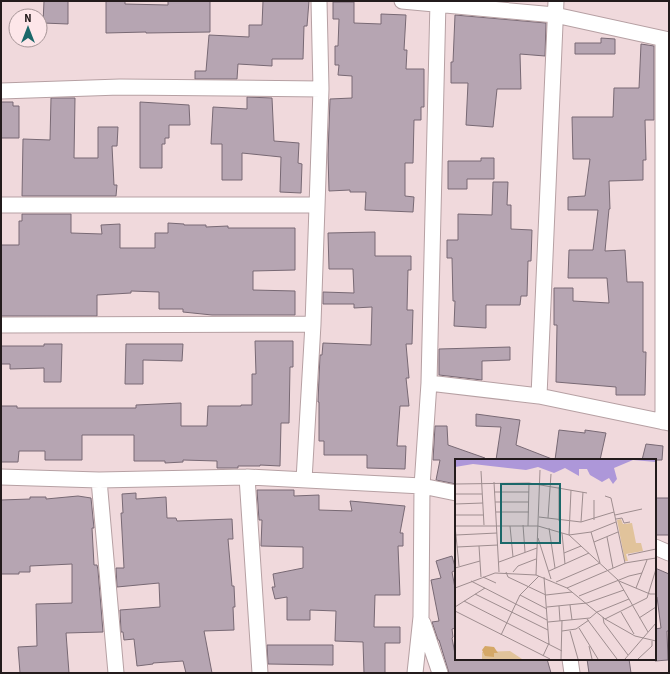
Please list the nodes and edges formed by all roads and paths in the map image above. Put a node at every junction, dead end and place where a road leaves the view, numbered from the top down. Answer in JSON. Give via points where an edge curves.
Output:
{"nodes":[{"id":1,"x":319,"y":1,"type":"edge"},
{"id":2,"x":402,"y":1,"type":"edge"},
{"id":3,"x":438,"y":3,"type":"edge"},
{"id":4,"x":555,"y":8,"type":"edge"},
{"id":5,"x":666,"y":39,"type":"edge"},
{"id":6,"x":321,"y":89,"type":"junction"},
{"id":7,"x":1,"y":91,"type":"edge"},
{"id":8,"x":1,"y":205,"type":"edge"},
{"id":9,"x":317,"y":205,"type":"junction"},
{"id":10,"x":313,"y":324,"type":"junction"},
{"id":11,"x":1,"y":326,"type":"edge"},
{"id":12,"x":429,"y":383,"type":"junction"},
{"id":13,"x":539,"y":396,"type":"junction"},
{"id":14,"x":666,"y":423,"type":"edge"},
{"id":15,"x":1,"y":477,"type":"edge"},
{"id":16,"x":247,"y":477,"type":"junction"},
{"id":17,"x":99,"y":480,"type":"junction"},
{"id":18,"x":304,"y":480,"type":"junction"},
{"id":19,"x":422,"y":486,"type":"junction"},
{"id":20,"x":455,"y":493,"type":"edge"},
{"id":21,"x":656,"y":547,"type":"edge"},
{"id":22,"x":669,"y":552,"type":"edge"},
{"id":23,"x":421,"y":617,"type":"junction"},
{"id":24,"x":570,"y":660,"type":"edge"},
{"id":25,"x":116,"y":673,"type":"edge"},
{"id":26,"x":260,"y":673,"type":"edge"},
{"id":27,"x":415,"y":673,"type":"edge"},
{"id":28,"x":440,"y":673,"type":"edge"},
{"id":29,"x":572,"y":673,"type":"edge"}],
"edges":[{"from":1,"to":6,"type":"street"},
{"from":2,"to":3,"type":"street"},
{"from":3,"to":4,"type":"street"},
{"from":3,"to":12,"type":"street"},
{"from":4,"to":5,"type":"street"},
{"from":4,"to":13,"type":"street"},
{"from":5,"to":14,"type":"street"},
{"from":6,"to":7,"type":"street","via":[[120,87]]},
{"from":6,"to":9,"type":"street"},
{"from":8,"to":9,"type":"street"},
{"from":9,"to":10,"type":"street"},
{"from":10,"to":11,"type":"street"},
{"from":10,"to":18,"type":"street"},
{"from":12,"to":13,"type":"street"},
{"from":12,"to":19,"type":"street"},
{"from":13,"to":14,"type":"street"},
{"from":15,"to":17,"type":"street"},
{"from":16,"to":17,"type":"street"},
{"from":16,"to":18,"type":"street"},
{"from":16,"to":26,"type":"street"},
{"from":17,"to":25,"type":"street"},
{"from":18,"to":19,"type":"street"},
{"from":19,"to":20,"type":"street"},
{"from":19,"to":23,"type":"street"},
{"from":21,"to":22,"type":"street"},
{"from":23,"to":27,"type":"street"},
{"from":23,"to":28,"type":"street"},
{"from":24,"to":29,"type":"street"}]}
